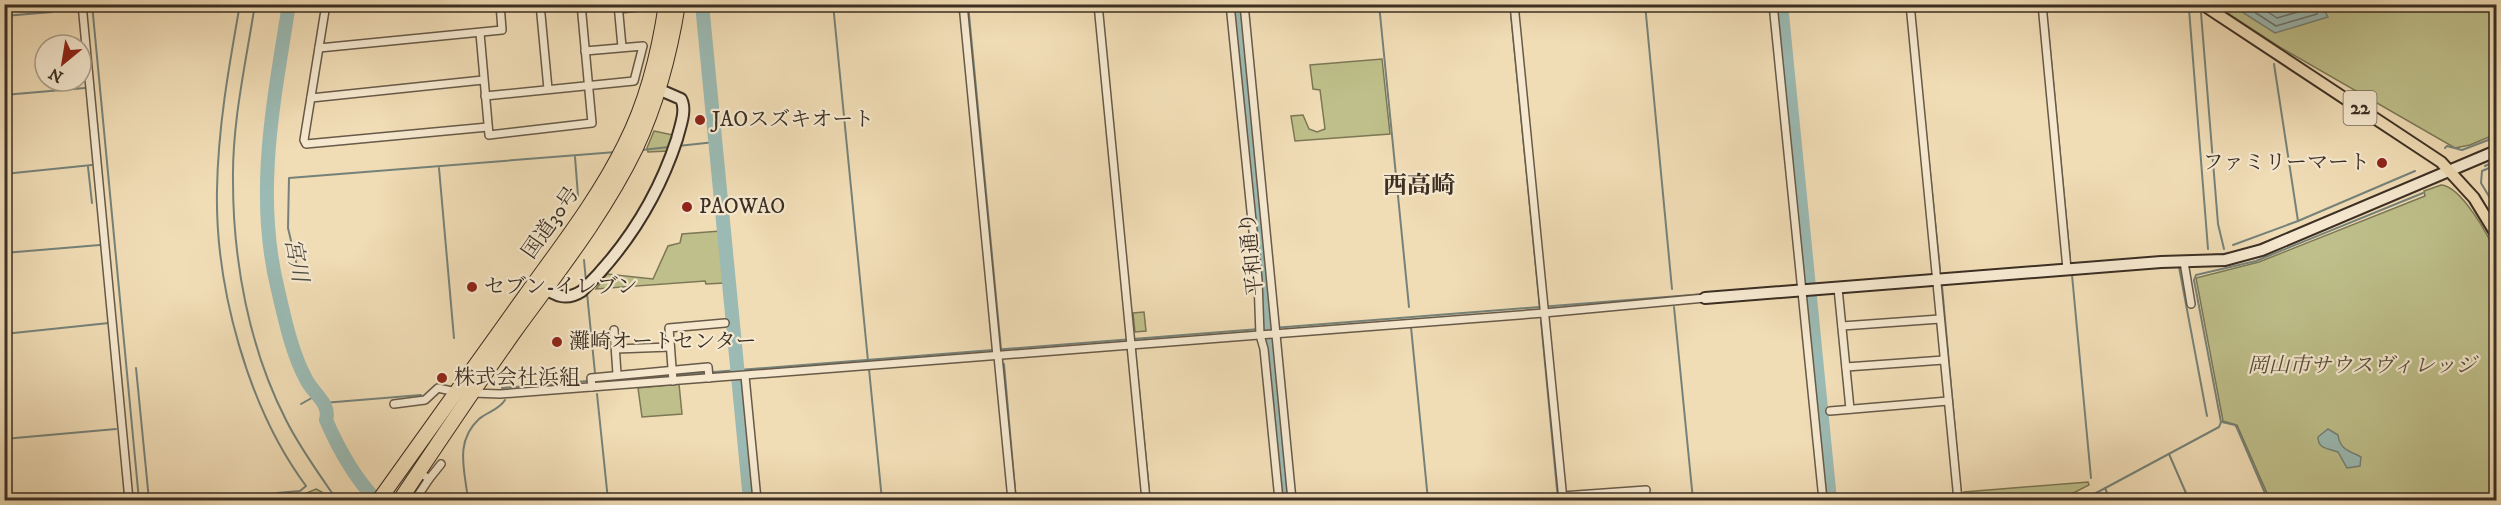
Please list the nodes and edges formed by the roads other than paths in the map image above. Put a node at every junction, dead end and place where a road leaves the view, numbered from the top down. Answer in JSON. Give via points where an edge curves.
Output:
{"nodes":[{"id":1,"x":82,"y":4,"type":"edge"},
{"id":2,"x":326,"y":4,"type":"edge"},
{"id":3,"x":500,"y":4,"type":"edge"},
{"id":4,"x":540,"y":4,"type":"edge"},
{"id":5,"x":580,"y":4,"type":"edge"},
{"id":6,"x":638,"y":4,"type":"edge"},
{"id":7,"x":666,"y":4,"type":"edge"},
{"id":8,"x":678,"y":4,"type":"edge"},
{"id":9,"x":963,"y":4,"type":"edge"},
{"id":10,"x":1098,"y":4,"type":"edge"},
{"id":11,"x":1230,"y":4,"type":"edge"},
{"id":12,"x":1244,"y":4,"type":"edge"},
{"id":13,"x":1514,"y":4,"type":"edge"},
{"id":14,"x":1773,"y":4,"type":"edge"},
{"id":15,"x":1910,"y":4,"type":"edge"},
{"id":16,"x":2042,"y":4,"type":"edge"},
{"id":17,"x":2202,"y":4,"type":"edge"},
{"id":18,"x":619,"y":7,"type":"edge"},
{"id":19,"x":480,"y":33,"type":"junction"},
{"id":20,"x":622,"y":47,"type":"junction"},
{"id":21,"x":319,"y":48,"type":"junction"},
{"id":22,"x":585,"y":51,"type":"junction"},
{"id":23,"x":483,"y":80,"type":"junction"},
{"id":24,"x":588,"y":85,"type":"junction"},
{"id":25,"x":654,"y":87,"type":"junction"},
{"id":26,"x":548,"y":89,"type":"junction"},
{"id":27,"x":485,"y":96,"type":"junction"},
{"id":28,"x":311,"y":98,"type":"junction"},
{"id":29,"x":488,"y":127,"type":"junction"},
{"id":30,"x":2496,"y":151,"type":"edge"},
{"id":31,"x":2451,"y":170,"type":"junction"},
{"id":32,"x":2496,"y":234,"type":"edge"},
{"id":33,"x":2184,"y":262,"type":"junction"},
{"id":34,"x":2067,"y":266,"type":"junction"},
{"id":35,"x":1936,"y":278,"type":"junction"},
{"id":36,"x":541,"y":285,"type":"junction"},
{"id":37,"x":1838,"y":288,"type":"junction"},
{"id":38,"x":1804,"y":289,"type":"junction"},
{"id":39,"x":1705,"y":298,"type":"joint"},
{"id":40,"x":2191,"y":304,"type":"dead end"},
{"id":41,"x":1544,"y":308,"type":"junction"},
{"id":42,"x":1940,"y":319,"type":"junction"},
{"id":43,"x":725,"y":323,"type":"dead end"},
{"id":44,"x":1842,"y":327,"type":"junction"},
{"id":45,"x":614,"y":330,"type":"dead end"},
{"id":46,"x":1261,"y":331,"type":"junction"},
{"id":47,"x":1276,"y":331,"type":"junction"},
{"id":48,"x":1130,"y":341,"type":"junction"},
{"id":49,"x":670,"y":346,"type":"junction"},
{"id":50,"x":616,"y":349,"type":"junction"},
{"id":51,"x":997,"y":353,"type":"junction"},
{"id":52,"x":1944,"y":360,"type":"junction"},
{"id":53,"x":1846,"y":367,"type":"junction"},
{"id":54,"x":673,"y":375,"type":"junction"},
{"id":55,"x":740,"y":376,"type":"junction"},
{"id":56,"x":621,"y":378,"type":"junction"},
{"id":57,"x":592,"y":384,"type":"junction"},
{"id":58,"x":458,"y":392,"type":"junction"},
{"id":59,"x":473,"y":393,"type":"junction"},
{"id":60,"x":1948,"y":401,"type":"junction"},
{"id":61,"x":394,"y":404,"type":"dead end"},
{"id":62,"x":1850,"y":409,"type":"junction"},
{"id":63,"x":1830,"y":411,"type":"dead end"},
{"id":64,"x":406,"y":463,"type":"junction"},
{"id":65,"x":441,"y":464,"type":"dead end"},
{"id":66,"x":424,"y":476,"type":"junction"},
{"id":67,"x":1646,"y":490,"type":"dead end"},
{"id":68,"x":380,"y":498,"type":"edge"},
{"id":69,"x":1562,"y":499,"type":"edge"},
{"id":70,"x":129,"y":501,"type":"edge"},
{"id":71,"x":400,"y":501,"type":"edge"},
{"id":72,"x":415,"y":501,"type":"edge"},
{"id":73,"x":756,"y":501,"type":"edge"},
{"id":74,"x":1012,"y":501,"type":"edge"},
{"id":75,"x":1146,"y":501,"type":"edge"},
{"id":76,"x":1279,"y":501,"type":"edge"},
{"id":77,"x":1292,"y":501,"type":"edge"},
{"id":78,"x":1822,"y":501,"type":"edge"},
{"id":79,"x":1958,"y":501,"type":"edge"}],
"edges":[{"from":1,"to":70,"type":"street"},
{"from":2,"to":21,"type":"street"},
{"from":3,"to":19,"type":"street","via":[[502,30]]},
{"from":4,"to":26,"type":"street"},
{"from":5,"to":22,"type":"street"},
{"from":6,"to":18,"type":"street"},
{"from":7,"to":25,"type":"highway","name":"国道30号"},
{"from":8,"to":25,"type":"highway","name":"国道30号"},
{"from":9,"to":51,"type":"street"},
{"from":10,"to":48,"type":"street"},
{"from":11,"to":46,"type":"street"},
{"from":12,"to":47,"type":"street","name":"平和通り"},
{"from":13,"to":41,"type":"street"},
{"from":14,"to":38,"type":"street"},
{"from":15,"to":35,"type":"street"},
{"from":16,"to":34,"type":"street"},
{"from":17,"to":31,"type":"main road","number":"22"},
{"from":18,"to":20,"type":"street"},
{"from":19,"to":21,"type":"street"},
{"from":19,"to":23,"type":"street"},
{"from":20,"to":22,"type":"street"},
{"from":20,"to":24,"type":"street","via":[[643,46],[634,81]]},
{"from":21,"to":28,"type":"street"},
{"from":22,"to":24,"type":"street"},
{"from":23,"to":27,"type":"street"},
{"from":23,"to":28,"type":"street"},
{"from":24,"to":26,"type":"street"},
{"from":24,"to":29,"type":"street","via":[[592,123],[489,135]]},
{"from":25,"to":36,"type":"highway","name":"国道30号","via":[[611,171]]},
{"from":25,"to":36,"type":"street","via":[[677,96],[683,103],[674,147],[658,187],[633,231],[582,291],[567,298]]},
{"from":26,"to":27,"type":"street"},
{"from":27,"to":29,"type":"street"},
{"from":28,"to":29,"type":"street","via":[[306,144]]},
{"from":30,"to":31,"type":"street"},
{"from":31,"to":32,"type":"main road","number":"22","via":[[2483,210]]},
{"from":31,"to":33,"type":"street","via":[[2250,254],[2221,261]]},
{"from":33,"to":34,"type":"street"},
{"from":33,"to":40,"type":"street"},
{"from":34,"to":35,"type":"street"},
{"from":35,"to":37,"type":"street"},
{"from":35,"to":42,"type":"street"},
{"from":36,"to":58,"type":"highway","name":"国道30号"},
{"from":36,"to":59,"type":"highway","name":"国道30号"},
{"from":37,"to":38,"type":"street"},
{"from":37,"to":44,"type":"street"},
{"from":38,"to":39,"type":"street"},
{"from":38,"to":78,"type":"street"},
{"from":39,"to":41,"type":"street"},
{"from":41,"to":47,"type":"street"},
{"from":41,"to":69,"type":"street"},
{"from":42,"to":44,"type":"street"},
{"from":42,"to":52,"type":"street"},
{"from":43,"to":49,"type":"street","via":[[669,328]]},
{"from":44,"to":53,"type":"street"},
{"from":45,"to":50,"type":"street"},
{"from":46,"to":47,"type":"street"},
{"from":46,"to":48,"type":"street"},
{"from":46,"to":76,"type":"street"},
{"from":47,"to":77,"type":"street","name":"平和通り"},
{"from":48,"to":51,"type":"street"},
{"from":48,"to":75,"type":"street"},
{"from":49,"to":50,"type":"street"},
{"from":49,"to":54,"type":"street"},
{"from":50,"to":56,"type":"street"},
{"from":51,"to":55,"type":"street"},
{"from":51,"to":74,"type":"street"},
{"from":52,"to":53,"type":"street"},
{"from":52,"to":60,"type":"street"},
{"from":53,"to":62,"type":"street"},
{"from":54,"to":55,"type":"street"},
{"from":54,"to":56,"type":"street"},
{"from":54,"to":56,"type":"street"},
{"from":55,"to":73,"type":"street"},
{"from":56,"to":57,"type":"street"},
{"from":56,"to":57,"type":"street","via":[[601,376]]},
{"from":57,"to":59,"type":"street","via":[[500,394]]},
{"from":58,"to":59,"type":"street"},
{"from":58,"to":61,"type":"street","via":[[438,388],[425,400]]},
{"from":58,"to":64,"type":"highway","name":"国道30号"},
{"from":59,"to":66,"type":"highway","name":"国道30号"},
{"from":60,"to":62,"type":"street"},
{"from":60,"to":79,"type":"street"},
{"from":62,"to":63,"type":"street"},
{"from":64,"to":66,"type":"highway"},
{"from":64,"to":68,"type":"highway","name":"国道30号"},
{"from":65,"to":66,"type":"street"},
{"from":66,"to":71,"type":"highway","name":"国道30号"},
{"from":66,"to":72,"type":"street"},
{"from":67,"to":69,"type":"street"}]}
